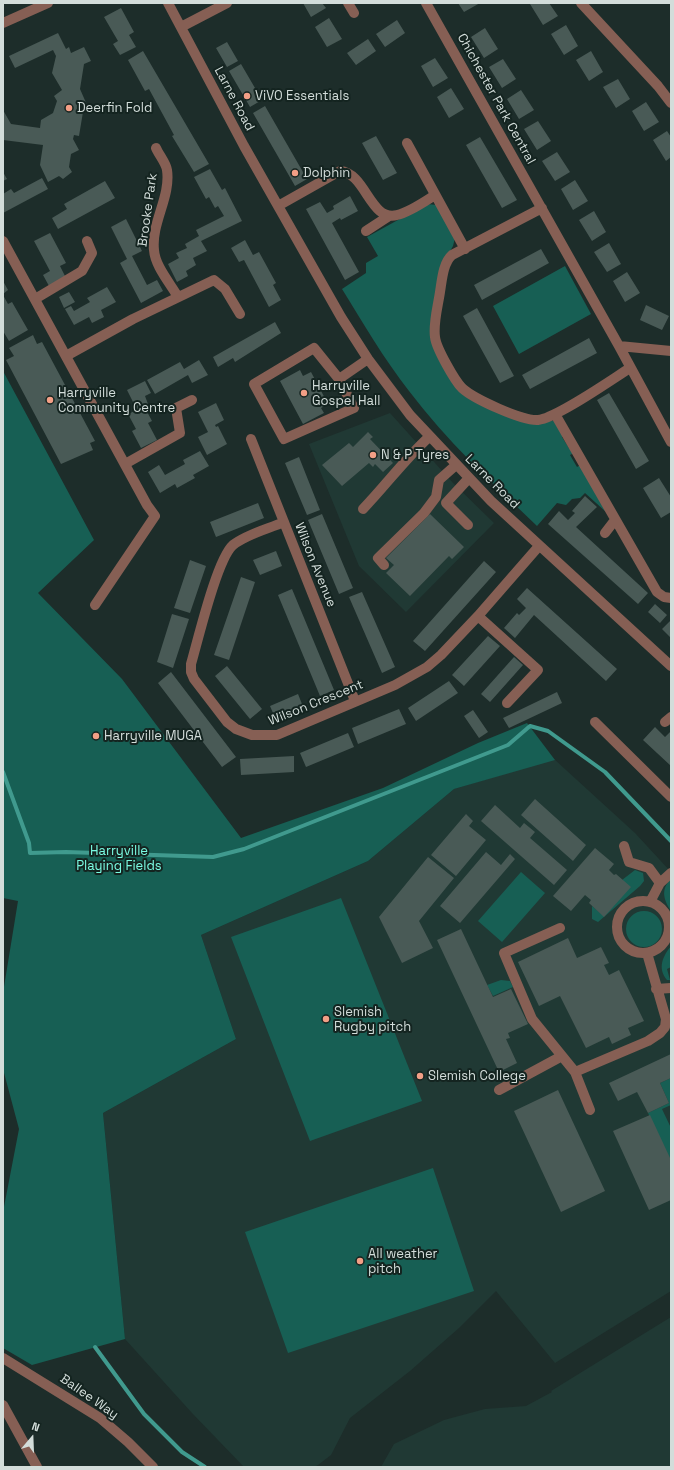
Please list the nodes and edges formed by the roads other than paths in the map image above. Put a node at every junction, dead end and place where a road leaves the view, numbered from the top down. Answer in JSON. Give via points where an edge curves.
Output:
{"nodes":[{"id":1,"x":48,"y":3,"type":"edge"},
{"id":2,"x":168,"y":3,"type":"edge"},
{"id":3,"x":228,"y":3,"type":"edge"},
{"id":4,"x":348,"y":3,"type":"edge"},
{"id":5,"x":426,"y":3,"type":"edge"},
{"id":6,"x":581,"y":3,"type":"edge"},
{"id":7,"x":354,"y":13,"type":"dead end"},
{"id":8,"x":3,"y":23,"type":"edge"},
{"id":9,"x":181,"y":27,"type":"junction"},
{"id":10,"x":671,"y":103,"type":"edge"},
{"id":11,"x":406,"y":143,"type":"dead end"},
{"id":12,"x":156,"y":148,"type":"dead end"},
{"id":13,"x":436,"y":195,"type":"junction"},
{"id":14,"x":278,"y":206,"type":"junction"},
{"id":15,"x":542,"y":208,"type":"junction"},
{"id":16,"x":389,"y":216,"type":"junction"},
{"id":17,"x":366,"y":231,"type":"dead end"},
{"id":18,"x":3,"y":241,"type":"edge"},
{"id":19,"x":87,"y":241,"type":"dead end"},
{"id":20,"x":465,"y":249,"type":"junction"},
{"id":21,"x":178,"y":297,"type":"junction"},
{"id":22,"x":35,"y":299,"type":"junction"},
{"id":23,"x":240,"y":314,"type":"dead end"},
{"id":24,"x":619,"y":346,"type":"junction"},
{"id":25,"x":671,"y":350,"type":"edge"},
{"id":26,"x":66,"y":356,"type":"junction"},
{"id":27,"x":368,"y":359,"type":"junction"},
{"id":28,"x":630,"y":368,"type":"junction"},
{"id":29,"x":339,"y":379,"type":"junction"},
{"id":30,"x":192,"y":400,"type":"dead end"},
{"id":31,"x":555,"y":414,"type":"junction"},
{"id":32,"x":430,"y":437,"type":"junction"},
{"id":33,"x":251,"y":440,"type":"dead end"},
{"id":34,"x":671,"y":442,"type":"edge"},
{"id":35,"x":125,"y":464,"type":"junction"},
{"id":36,"x":456,"y":465,"type":"junction"},
{"id":37,"x":469,"y":478,"type":"junction"},
{"id":38,"x":363,"y":509,"type":"dead end"},
{"id":39,"x":616,"y":520,"type":"junction"},
{"id":40,"x":284,"y":522,"type":"junction"},
{"id":41,"x":468,"y":525,"type":"dead end"},
{"id":42,"x":605,"y":533,"type":"dead end"},
{"id":43,"x":539,"y":546,"type":"junction"},
{"id":44,"x":384,"y":565,"type":"dead end"},
{"id":45,"x":671,"y":598,"type":"edge"},
{"id":46,"x":95,"y":605,"type":"dead end"},
{"id":47,"x":478,"y":616,"type":"junction"},
{"id":48,"x":671,"y":666,"type":"edge"},
{"id":49,"x":355,"y":701,"type":"junction"},
{"id":50,"x":507,"y":703,"type":"dead end"},
{"id":51,"x":595,"y":722,"type":"dead end"},
{"id":52,"x":671,"y":796,"type":"edge"},
{"id":53,"x":624,"y":846,"type":"dead end"},
{"id":54,"x":671,"y":873,"type":"edge"},
{"id":55,"x":660,"y":882,"type":"junction"},
{"id":56,"x":650,"y":902,"type":"junction"},
{"id":57,"x":560,"y":928,"type":"dead end"},
{"id":58,"x":647,"y":953,"type":"junction"},
{"id":59,"x":671,"y":988,"type":"edge"},
{"id":60,"x":656,"y":989,"type":"junction"},
{"id":61,"x":668,"y":1027,"type":"edge"},
{"id":62,"x":562,"y":1056,"type":"junction"},
{"id":63,"x":575,"y":1072,"type":"junction"},
{"id":64,"x":499,"y":1090,"type":"dead end"},
{"id":65,"x":590,"y":1110,"type":"dead end"},
{"id":66,"x":3,"y":1358,"type":"edge"},
{"id":67,"x":3,"y":1405,"type":"edge"},
{"id":68,"x":7,"y":1421,"type":"edge"},
{"id":69,"x":37,"y":1467,"type":"edge"},
{"id":70,"x":153,"y":1467,"type":"edge"}],
"edges":[{"from":1,"to":8,"type":"street"},
{"from":2,"to":9,"type":"street","name":"Larne Road"},
{"from":3,"to":9,"type":"street"},
{"from":4,"to":7,"type":"street"},
{"from":5,"to":15,"type":"street","name":"Chichester Park Central"},
{"from":6,"to":10,"type":"street"},
{"from":9,"to":14,"type":"street","name":"Larne Road"},
{"from":11,"to":13,"type":"street"},
{"from":12,"to":21,"type":"street","name":"Brooke Park","via":[[167,170],[154,252]]},
{"from":13,"to":16,"type":"street","via":[[401,214]]},
{"from":13,"to":20,"type":"street"},
{"from":14,"to":16,"type":"street","via":[[340,171],[352,175],[379,210]]},
{"from":14,"to":27,"type":"street","name":"Larne Road"},
{"from":15,"to":20,"type":"street"},
{"from":15,"to":24,"type":"street","name":"Chichester Park Central"},
{"from":16,"to":17,"type":"street"},
{"from":18,"to":22,"type":"street"},
{"from":19,"to":22,"type":"street","via":[[92,253],[82,271]]},
{"from":20,"to":31,"type":"street","via":[[450,257],[444,270],[434,332],[436,342],[458,383],[475,397],[524,418],[538,420]]},
{"from":21,"to":23,"type":"street","via":[[214,280],[225,289]]},
{"from":21,"to":26,"type":"street"},
{"from":22,"to":26,"type":"street"},
{"from":24,"to":25,"type":"street"},
{"from":24,"to":28,"type":"street","name":"Chichester Park Central"},
{"from":26,"to":35,"type":"street"},
{"from":27,"to":29,"type":"street"},
{"from":27,"to":32,"type":"street","name":"Larne Road"},
{"from":28,"to":31,"type":"street"},
{"from":28,"to":34,"type":"street","name":"Chichester Park Central"},
{"from":29,"to":29,"type":"street","via":[[354,408],[284,439],[254,384],[314,348]]},
{"from":30,"to":35,"type":"street","via":[[176,408],[180,433]]},
{"from":31,"to":39,"type":"street"},
{"from":32,"to":36,"type":"street","name":"Larne Road"},
{"from":32,"to":38,"type":"street","via":[[410,455],[391,480]]},
{"from":33,"to":40,"type":"street","name":"Wilson Avenue"},
{"from":35,"to":46,"type":"street","via":[[155,516]]},
{"from":36,"to":37,"type":"street","name":"Larne Road"},
{"from":36,"to":44,"type":"street","via":[[439,480],[436,497],[424,513],[378,558]]},
{"from":37,"to":41,"type":"street","via":[[446,503]]},
{"from":37,"to":43,"type":"street","name":"Larne Road"},
{"from":39,"to":42,"type":"street"},
{"from":39,"to":45,"type":"street","via":[[656,592]]},
{"from":40,"to":49,"type":"street","name":"Wilson Avenue"},
{"from":40,"to":49,"type":"street","name":"Wilson Crescent","via":[[239,542],[226,555],[191,664],[192,675],[227,722],[252,735],[277,735]]},
{"from":43,"to":47,"type":"street","name":"Wilson Crescent"},
{"from":43,"to":48,"type":"street","name":"Larne Road"},
{"from":47,"to":49,"type":"street","name":"Wilson Crescent","via":[[428,667],[395,685]]},
{"from":47,"to":50,"type":"street","via":[[538,670]]},
{"from":51,"to":52,"type":"street"},
{"from":53,"to":55,"type":"street","via":[[629,862],[649,868]]},
{"from":54,"to":55,"type":"street"},
{"from":55,"to":56,"type":"street"},
{"from":56,"to":58,"type":"street","via":[[665,912],[670,929],[663,945],[656,951]]},
{"from":56,"to":58,"type":"street","via":[[634,903],[626,907],[617,926],[619,938],[624,945],[630,950]]},
{"from":57,"to":62,"type":"street","via":[[504,954],[532,1019]]},
{"from":58,"to":60,"type":"street"},
{"from":59,"to":60,"type":"street"},
{"from":60,"to":61,"type":"street"},
{"from":61,"to":63,"type":"street","via":[[648,1041]]},
{"from":62,"to":63,"type":"street"},
{"from":62,"to":64,"type":"street"},
{"from":63,"to":65,"type":"street"},
{"from":66,"to":70,"type":"street","name":"Ballee Way","via":[[100,1418]]},
{"from":67,"to":68,"type":"street"},
{"from":68,"to":69,"type":"street"}]}
